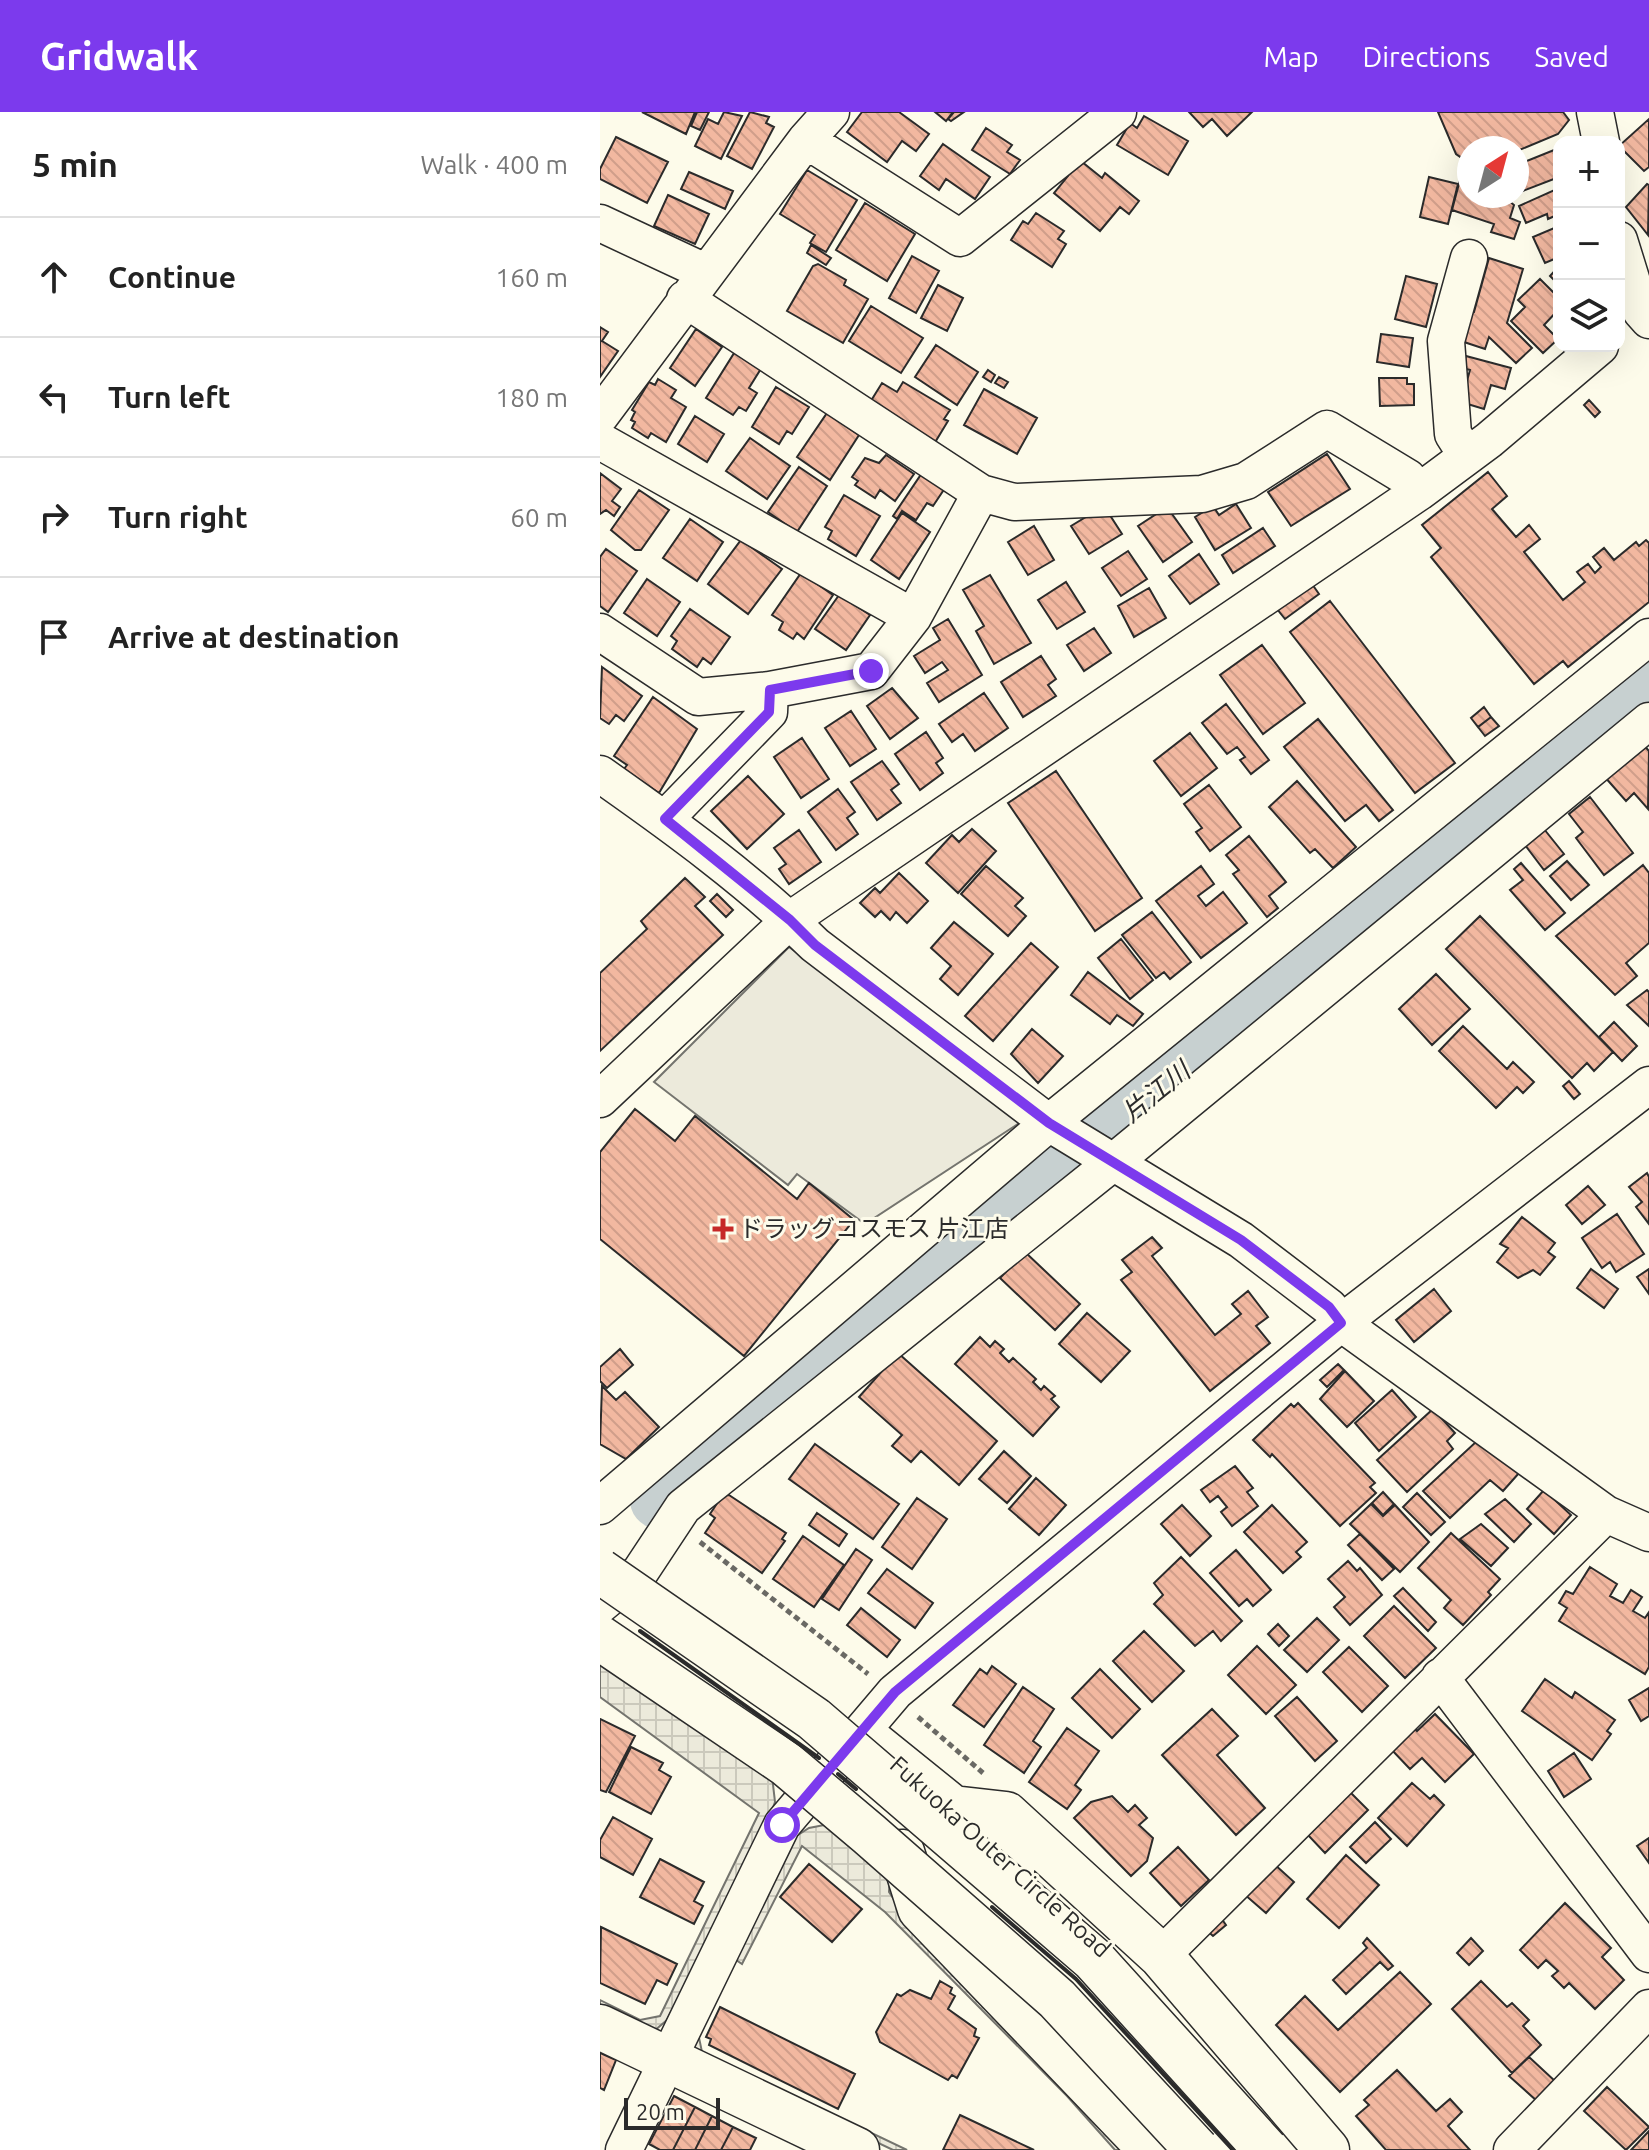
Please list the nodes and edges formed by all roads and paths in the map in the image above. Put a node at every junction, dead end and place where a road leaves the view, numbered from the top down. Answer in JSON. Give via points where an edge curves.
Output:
{"nodes":[{"id":1,"x":1118,"y":112,"type":"edge"},
{"id":2,"x":1595,"y":112,"type":"edge"},
{"id":3,"x":812,"y":122,"type":"edge"},
{"id":4,"x":1600,"y":136,"type":"edge"},
{"id":5,"x":600,"y":223,"type":"edge"},
{"id":6,"x":1632,"y":257,"type":"edge"},
{"id":7,"x":1469,"y":258,"type":"dead end"},
{"id":8,"x":695,"y":286,"type":"junction"},
{"id":9,"x":1640,"y":316,"type":"edge"},
{"id":10,"x":1593,"y":352,"type":"edge"},
{"id":11,"x":600,"y":416,"type":"edge"},
{"id":12,"x":600,"y":441,"type":"edge"},
{"id":13,"x":1467,"y":456,"type":"junction"},
{"id":14,"x":1419,"y":492,"type":"junction"},
{"id":15,"x":981,"y":493,"type":"junction"},
{"id":16,"x":913,"y":617,"type":"junction"},
{"id":17,"x":600,"y":632,"type":"edge"},
{"id":18,"x":1649,"y":637,"type":"edge"},
{"id":19,"x":770,"y":690,"type":"junction"},
{"id":20,"x":1649,"y":721,"type":"edge"},
{"id":21,"x":600,"y":774,"type":"edge"},
{"id":22,"x":665,"y":819,"type":"junction"},
{"id":23,"x":790,"y":920,"type":"junction"},
{"id":24,"x":1649,"y":1085,"type":"edge"},
{"id":25,"x":600,"y":1099,"type":"edge"},
{"id":26,"x":1049,"y":1123,"type":"junction"},
{"id":27,"x":1109,"y":1162,"type":"junction"},
{"id":28,"x":1341,"y":1323,"type":"junction"},
{"id":29,"x":600,"y":1506,"type":"edge"},
{"id":30,"x":1606,"y":1514,"type":"junction"},
{"id":31,"x":1649,"y":1533,"type":"edge"},
{"id":32,"x":600,"y":1548,"type":"edge"},
{"id":33,"x":620,"y":1572,"type":"edge"},
{"id":34,"x":600,"y":1605,"type":"edge"},
{"id":35,"x":600,"y":1629,"type":"edge"},
{"id":36,"x":600,"y":1638,"type":"edge"},
{"id":37,"x":1440,"y":1677,"type":"junction"},
{"id":38,"x":859,"y":1732,"type":"junction"},
{"id":39,"x":814,"y":1785,"type":"junction"},
{"id":40,"x":953,"y":1808,"type":"junction"},
{"id":41,"x":902,"y":1852,"type":"junction"},
{"id":42,"x":1649,"y":1954,"type":"edge"},
{"id":43,"x":1161,"y":1956,"type":"junction"},
{"id":44,"x":1649,"y":2008,"type":"edge"},
{"id":45,"x":600,"y":2027,"type":"edge"},
{"id":46,"x":667,"y":2056,"type":"junction"},
{"id":47,"x":624,"y":2150,"type":"edge"},
{"id":48,"x":857,"y":2150,"type":"edge"},
{"id":49,"x":1151,"y":2150,"type":"edge"},
{"id":50,"x":1196,"y":2150,"type":"edge"},
{"id":51,"x":1266,"y":2150,"type":"edge"},
{"id":52,"x":1286,"y":2150,"type":"edge"},
{"id":53,"x":1327,"y":2150,"type":"edge"},
{"id":54,"x":1512,"y":2150,"type":"edge"}],
"edges":[{"from":1,"to":3,"type":"street","via":[[960,238]]},
{"from":2,"to":4,"type":"street"},
{"from":3,"to":8,"type":"street"},
{"from":5,"to":8,"type":"street"},
{"from":6,"to":9,"type":"street"},
{"from":7,"to":13,"type":"street","via":[[1446,341],[1453,434]]},
{"from":8,"to":11,"type":"street"},
{"from":8,"to":15,"type":"street"},
{"from":10,"to":13,"type":"street"},
{"from":12,"to":16,"type":"street"},
{"from":13,"to":14,"type":"street"},
{"from":14,"to":15,"type":"street","via":[[1408,478],[1327,429],[1246,481],[1202,494],[1014,502]]},
{"from":14,"to":23,"type":"street"},
{"from":15,"to":16,"type":"street"},
{"from":16,"to":19,"type":"street","via":[[871,671]]},
{"from":17,"to":19,"type":"street","via":[[698,697]]},
{"from":18,"to":26,"type":"street"},
{"from":19,"to":22,"type":"street","via":[[769,712]]},
{"from":20,"to":27,"type":"street"},
{"from":21,"to":22,"type":"street"},
{"from":22,"to":23,"type":"street"},
{"from":23,"to":25,"type":"street"},
{"from":23,"to":26,"type":"street","via":[[815,945]]},
{"from":24,"to":28,"type":"street"},
{"from":26,"to":27,"type":"street"},
{"from":26,"to":29,"type":"street"},
{"from":27,"to":28,"type":"street","via":[[1241,1240],[1329,1307]]},
{"from":27,"to":33,"type":"street","via":[[683,1507]]},
{"from":28,"to":30,"type":"street"},
{"from":28,"to":38,"type":"street","via":[[895,1692]]},
{"from":30,"to":31,"type":"street"},
{"from":30,"to":37,"type":"street"},
{"from":32,"to":33,"type":"main road","name":"Fukuoka Outer Circle Road"},
{"from":33,"to":34,"type":"street"},
{"from":33,"to":38,"type":"main road","name":"Fukuoka Outer Circle Road"},
{"from":33,"to":51,"type":"main road","bridge":true,"via":[[814,1719],[1082,1950]]},
{"from":35,"to":39,"type":"main road"},
{"from":36,"to":50,"type":"main road","bridge":true,"via":[[786,1764],[904,1864],[1057,1999]]},
{"from":37,"to":42,"type":"street"},
{"from":37,"to":43,"type":"street"},
{"from":38,"to":39,"type":"street"},
{"from":38,"to":40,"type":"main road","name":"Fukuoka Outer Circle Road"},
{"from":39,"to":41,"type":"main road"},
{"from":39,"to":46,"type":"street","via":[[782,1825]]},
{"from":40,"to":43,"type":"main road","via":[[1006,1814]]},
{"from":40,"to":52,"type":"main road","name":"Fukuoka Outer Circle Road","via":[[1144,1990]]},
{"from":41,"to":49,"type":"main road","via":[[920,1909]]},
{"from":41,"to":50,"type":"main road","via":[[1102,2041]]},
{"from":43,"to":53,"type":"main road"},
{"from":44,"to":54,"type":"street"},
{"from":45,"to":46,"type":"main road"},
{"from":46,"to":47,"type":"street"},
{"from":46,"to":48,"type":"main road"}]}
